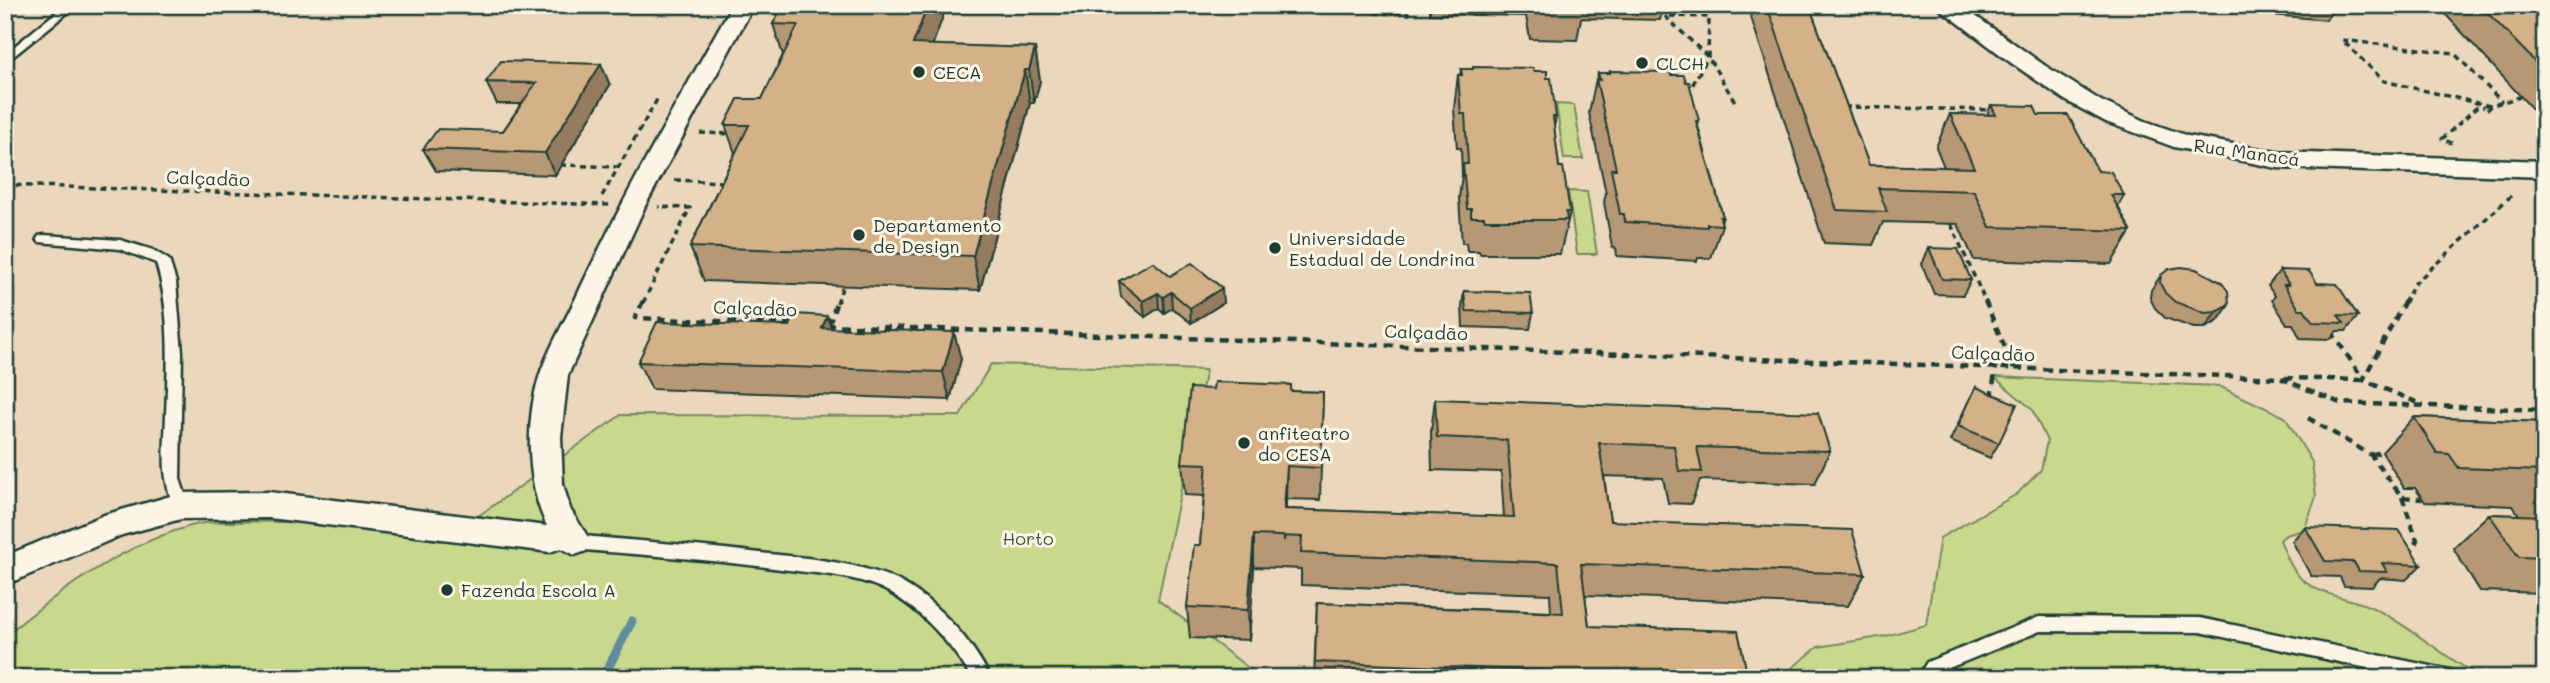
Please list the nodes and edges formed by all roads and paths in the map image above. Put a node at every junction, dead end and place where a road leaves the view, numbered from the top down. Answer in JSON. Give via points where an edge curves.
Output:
{"nodes":[{"id":1,"x":72,"y":5,"type":"edge"},
{"id":2,"x":743,"y":5,"type":"edge"},
{"id":3,"x":1947,"y":5,"type":"edge"},
{"id":4,"x":1374,"y":13,"type":"dead end"},
{"id":5,"x":1410,"y":14,"type":"dead end"},
{"id":6,"x":1708,"y":57,"type":"junction"},
{"id":7,"x":5,"y":60,"type":"edge"},
{"id":8,"x":659,"y":96,"type":"dead end"},
{"id":9,"x":2521,"y":97,"type":"dead end"},
{"id":10,"x":2502,"y":102,"type":"junction"},
{"id":11,"x":1683,"y":103,"type":"edge"},
{"id":12,"x":1737,"y":105,"type":"dead end"},
{"id":13,"x":1835,"y":107,"type":"edge"},
{"id":14,"x":2489,"y":108,"type":"junction"},
{"id":15,"x":1999,"y":110,"type":"edge"},
{"id":16,"x":706,"y":121,"type":"dead end"},
{"id":17,"x":699,"y":133,"type":"junction"},
{"id":18,"x":736,"y":134,"type":"edge"},
{"id":19,"x":693,"y":145,"type":"dead end"},
{"id":20,"x":2459,"y":146,"type":"dead end"},
{"id":21,"x":561,"y":165,"type":"dead end"},
{"id":22,"x":619,"y":167,"type":"junction"},
{"id":23,"x":681,"y":169,"type":"dead end"},
{"id":24,"x":2545,"y":169,"type":"edge"},
{"id":25,"x":736,"y":182,"type":"edge"},
{"id":26,"x":5,"y":185,"type":"edge"},
{"id":27,"x":602,"y":196,"type":"dead end"},
{"id":28,"x":2511,"y":196,"type":"dead end"},
{"id":29,"x":619,"y":205,"type":"dead end"},
{"id":30,"x":655,"y":206,"type":"dead end"},
{"id":31,"x":1951,"y":224,"type":"dead end"},
{"id":32,"x":44,"y":239,"type":"dead end"},
{"id":33,"x":843,"y":285,"type":"dead end"},
{"id":34,"x":801,"y":324,"type":"edge"},
{"id":35,"x":815,"y":324,"type":"edge"},
{"id":36,"x":829,"y":325,"type":"junction"},
{"id":37,"x":2329,"y":326,"type":"edge"},
{"id":38,"x":825,"y":336,"type":"edge"},
{"id":39,"x":1996,"y":368,"type":"junction"},
{"id":40,"x":2014,"y":368,"type":"junction"},
{"id":41,"x":2280,"y":377,"type":"junction"},
{"id":42,"x":2363,"y":380,"type":"junction"},
{"id":43,"x":2425,"y":406,"type":"junction"},
{"id":44,"x":1989,"y":408,"type":"edge"},
{"id":45,"x":2545,"y":410,"type":"edge"},
{"id":46,"x":2308,"y":418,"type":"dead end"},
{"id":47,"x":2399,"y":447,"type":"dead end"},
{"id":48,"x":2371,"y":455,"type":"junction"},
{"id":49,"x":2402,"y":496,"type":"junction"},
{"id":50,"x":2422,"y":499,"type":"dead end"},
{"id":51,"x":170,"y":508,"type":"junction"},
{"id":52,"x":562,"y":541,"type":"junction"},
{"id":53,"x":2407,"y":563,"type":"edge"},
{"id":54,"x":5,"y":571,"type":"edge"},
{"id":55,"x":982,"y":678,"type":"edge"},
{"id":56,"x":1925,"y":678,"type":"edge"},
{"id":57,"x":2449,"y":678,"type":"edge"}],
"edges":[{"from":1,"to":7,"type":"lane"},
{"from":2,"to":52,"type":"street","via":[[632,206],[554,375],[547,436],[551,500]]},
{"from":3,"to":24,"type":"street","name":"Rua Manacá","via":[[2061,87],[2095,107],[2178,141],[2277,160]]},
{"from":4,"to":5,"type":"path"},
{"from":6,"to":6,"type":"path","via":[[1709,17],[1668,16]]},
{"from":6,"to":11,"type":"path"},
{"from":6,"to":12,"type":"path"},
{"from":8,"to":22,"type":"path"},
{"from":9,"to":10,"type":"path"},
{"from":10,"to":14,"type":"path"},
{"from":10,"to":14,"type":"path","via":[[2454,52],[2342,40],[2384,81]]},
{"from":13,"to":15,"type":"path"},
{"from":14,"to":20,"type":"path","via":[[2476,108],[2442,139]]},
{"from":16,"to":17,"type":"path"},
{"from":17,"to":18,"type":"path"},
{"from":17,"to":19,"type":"path"},
{"from":21,"to":22,"type":"path"},
{"from":22,"to":27,"type":"path"},
{"from":23,"to":25,"type":"path","via":[[675,180]]},
{"from":26,"to":29,"type":"path","name":"Calçadão"},
{"from":28,"to":42,"type":"path","via":[[2415,283]]},
{"from":30,"to":34,"type":"path","name":"Calçadão","via":[[690,208],[635,318]]},
{"from":31,"to":40,"type":"path"},
{"from":32,"to":51,"type":"lane","via":[[141,247],[162,260],[169,282],[175,353]]},
{"from":33,"to":36,"type":"path"},
{"from":35,"to":36,"type":"path","name":"Calçadão"},
{"from":36,"to":38,"type":"path"},
{"from":36,"to":39,"type":"path","name":"Calçadão"},
{"from":37,"to":42,"type":"path"},
{"from":39,"to":40,"type":"path","name":"Calçadão"},
{"from":39,"to":44,"type":"path"},
{"from":40,"to":41,"type":"path","name":"Calçadão"},
{"from":41,"to":42,"type":"path"},
{"from":41,"to":43,"type":"path","name":"Calçadão","via":[[2340,403]]},
{"from":42,"to":43,"type":"path"},
{"from":43,"to":45,"type":"path"},
{"from":46,"to":48,"type":"path"},
{"from":47,"to":48,"type":"path"},
{"from":48,"to":49,"type":"path"},
{"from":49,"to":50,"type":"path"},
{"from":49,"to":53,"type":"path","via":[[2417,540]]},
{"from":51,"to":52,"type":"street","via":[[269,505]]},
{"from":51,"to":54,"type":"street","via":[[115,524]]},
{"from":52,"to":55,"type":"lane","via":[[767,560],[838,570],[892,585],[932,613]]},
{"from":56,"to":57,"type":"lane","via":[[1933,667],[2039,624],[2200,625]]}]}
